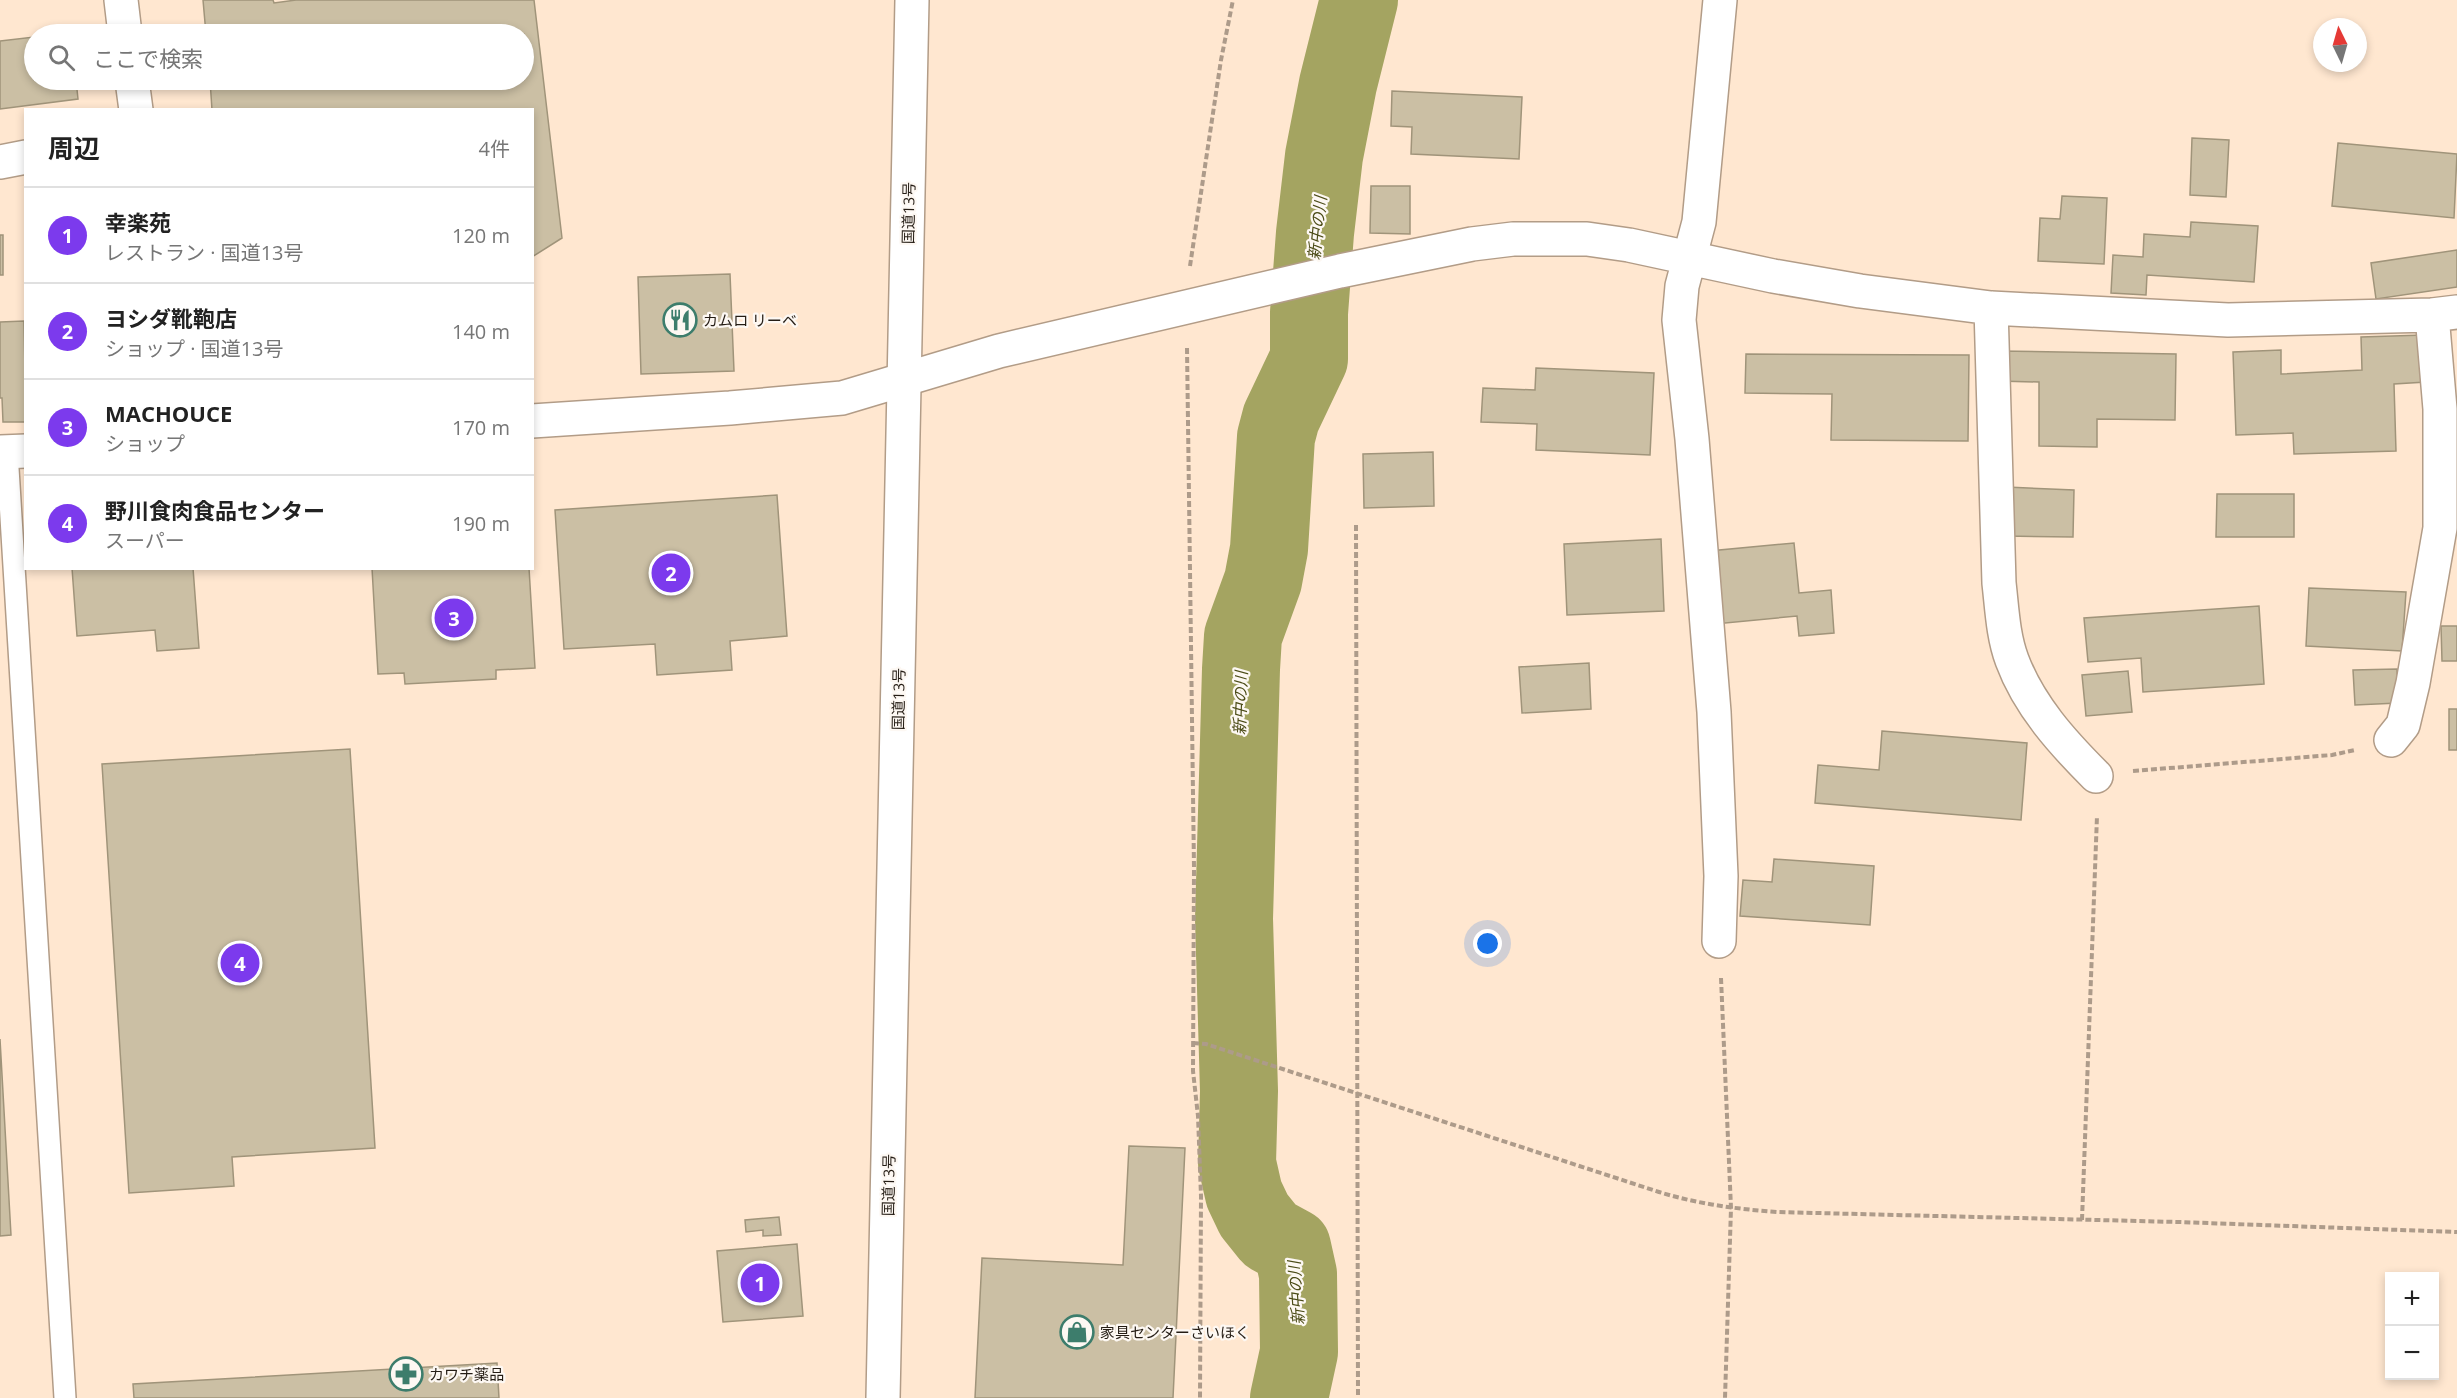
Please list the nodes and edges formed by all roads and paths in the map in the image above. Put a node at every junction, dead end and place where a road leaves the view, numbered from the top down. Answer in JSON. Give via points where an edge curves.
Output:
{"nodes":[{"id":1,"x":120,"y":0,"type":"edge"},
{"id":2,"x":912,"y":0,"type":"edge"},
{"id":3,"x":1233,"y":0,"type":"edge"},
{"id":4,"x":1720,"y":0,"type":"edge"},
{"id":5,"x":124,"y":24,"type":"edge"},
{"id":6,"x":133,"y":90,"type":"edge"},
{"id":7,"x":136,"y":108,"type":"edge"},
{"id":8,"x":24,"y":157,"type":"edge"},
{"id":9,"x":0,"y":162,"type":"edge"},
{"id":10,"x":1688,"y":257,"type":"junction"},
{"id":11,"x":1199,"y":305,"type":"junction"},
{"id":12,"x":1990,"y":308,"type":"junction"},
{"id":13,"x":2445,"y":314,"type":"edge"},
{"id":14,"x":905,"y":381,"type":"junction"},
{"id":15,"x":534,"y":421,"type":"edge"},
{"id":16,"x":11,"y":452,"type":"edge"},
{"id":17,"x":1356,"y":525,"type":"dead end"},
{"id":18,"x":2391,"y":740,"type":"joint"},
{"id":19,"x":2096,"y":776,"type":"junction"},
{"id":20,"x":1719,"y":941,"type":"joint"},
{"id":21,"x":1193,"y":1043,"type":"junction"},
{"id":22,"x":1359,"y":1095,"type":"junction"},
{"id":23,"x":1731,"y":1208,"type":"junction"},
{"id":24,"x":2082,"y":1220,"type":"junction"},
{"id":25,"x":2457,"y":1232,"type":"edge"},
{"id":26,"x":65,"y":1398,"type":"edge"},
{"id":27,"x":884,"y":1398,"type":"edge"},
{"id":28,"x":1200,"y":1398,"type":"edge"},
{"id":29,"x":1358,"y":1398,"type":"edge"},
{"id":30,"x":1725,"y":1398,"type":"edge"}],
"edges":[{"from":1,"to":5,"type":"main road"},
{"from":2,"to":14,"type":"main road","name":"国道13号"},
{"from":3,"to":11,"type":"path","via":[[1190,258]]},
{"from":4,"to":10,"type":"main road","via":[[1699,222]]},
{"from":6,"to":7,"type":"main road"},
{"from":8,"to":9,"type":"main road"},
{"from":10,"to":11,"type":"main road","via":[[1587,239],[1536,238],[1472,244]]},
{"from":10,"to":12,"type":"main road","via":[[1860,291]]},
{"from":10,"to":20,"type":"main road","via":[[1679,320],[1713,712],[1721,876]]},
{"from":11,"to":14,"type":"main road","via":[[999,351]]},
{"from":11,"to":21,"type":"path","via":[[1186,374]]},
{"from":12,"to":13,"type":"main road","via":[[2228,320]]},
{"from":12,"to":19,"type":"main road","via":[[1999,583],[2004,626],[2012,661],[2039,711]]},
{"from":13,"to":18,"type":"main road","via":[[2440,528],[2413,683],[2403,725]]},
{"from":14,"to":15,"type":"main road","via":[[842,398]]},
{"from":14,"to":27,"type":"main road","name":"国道13号"},
{"from":16,"to":26,"type":"lane"},
{"from":17,"to":22,"type":"path"},
{"from":18,"to":19,"type":"path","via":[[2332,754]]},
{"from":19,"to":24,"type":"path"},
{"from":20,"to":23,"type":"path"},
{"from":21,"to":22,"type":"path"},
{"from":21,"to":28,"type":"path","via":[[1201,1196]]},
{"from":22,"to":23,"type":"path","via":[[1659,1192]]},
{"from":22,"to":29,"type":"path"},
{"from":23,"to":24,"type":"path"},
{"from":23,"to":30,"type":"path"},
{"from":24,"to":25,"type":"path"}]}
